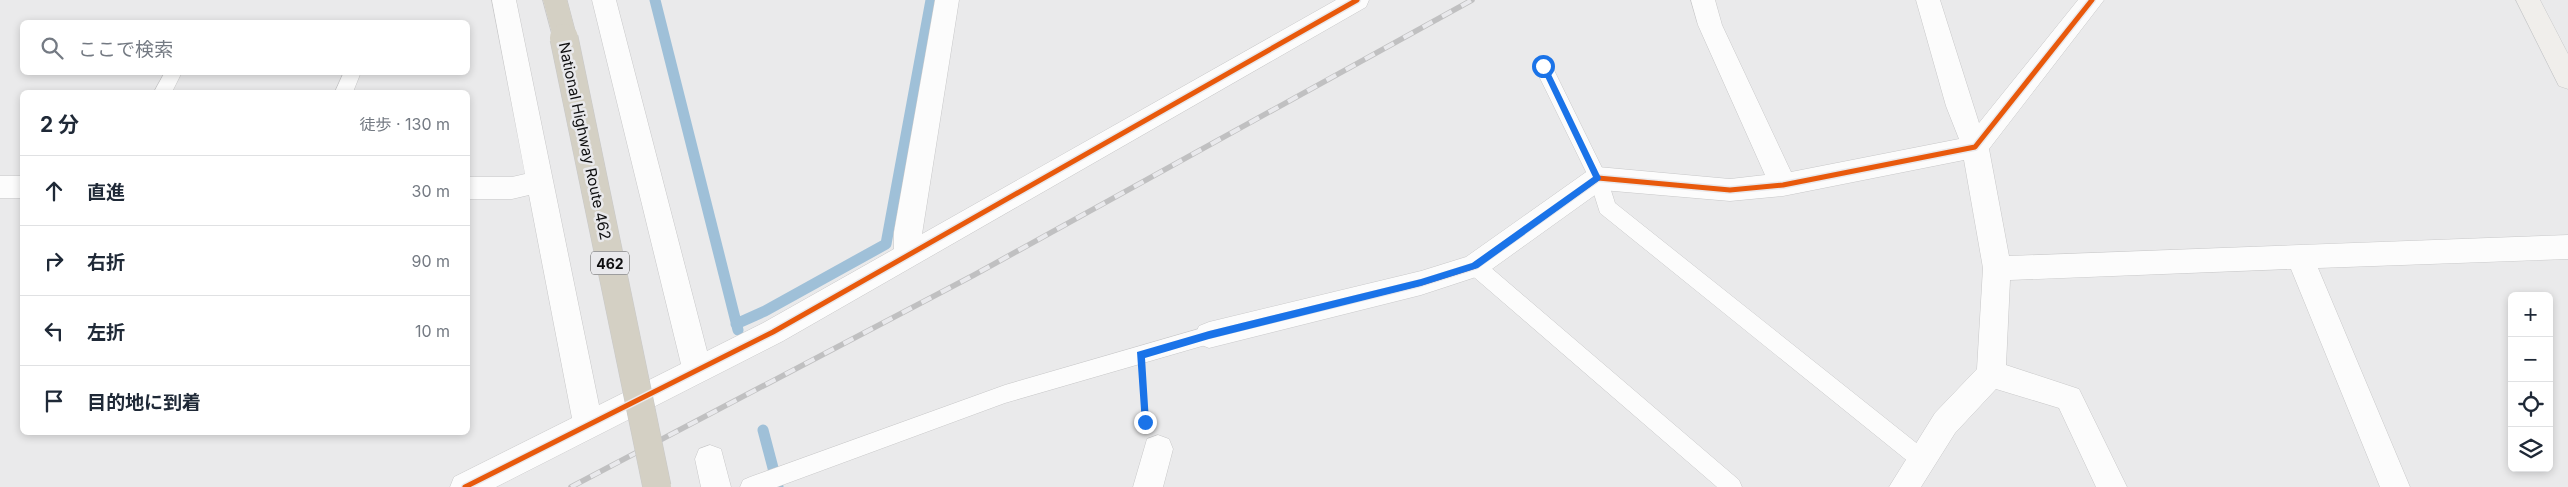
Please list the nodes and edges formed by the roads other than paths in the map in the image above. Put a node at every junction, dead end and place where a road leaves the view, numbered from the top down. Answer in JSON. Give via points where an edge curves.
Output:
{"nodes":[{"id":1,"x":504,"y":0,"type":"edge"},
{"id":2,"x":555,"y":0,"type":"edge"},
{"id":3,"x":604,"y":0,"type":"edge"},
{"id":4,"x":947,"y":0,"type":"edge"},
{"id":5,"x":1356,"y":0,"type":"edge"},
{"id":6,"x":1704,"y":0,"type":"edge"},
{"id":7,"x":1928,"y":0,"type":"edge"},
{"id":8,"x":2092,"y":0,"type":"edge"},
{"id":9,"x":2528,"y":0,"type":"edge"},
{"id":10,"x":1543,"y":66,"type":"dead end"},
{"id":11,"x":2566,"y":69,"type":"edge"},
{"id":12,"x":172,"y":75,"type":"edge"},
{"id":13,"x":352,"y":75,"type":"edge"},
{"id":14,"x":164,"y":90,"type":"edge"},
{"id":15,"x":345,"y":90,"type":"edge"},
{"id":16,"x":1975,"y":147,"type":"junction"},
{"id":17,"x":1598,"y":178,"type":"junction"},
{"id":18,"x":540,"y":181,"type":"junction"},
{"id":19,"x":1783,"y":185,"type":"junction"},
{"id":20,"x":0,"y":187,"type":"edge"},
{"id":21,"x":20,"y":187,"type":"edge"},
{"id":22,"x":470,"y":188,"type":"edge"},
{"id":23,"x":2568,"y":247,"type":"edge"},
{"id":24,"x":908,"y":254,"type":"junction"},
{"id":25,"x":2300,"y":257,"type":"junction"},
{"id":26,"x":1475,"y":266,"type":"junction"},
{"id":27,"x":1997,"y":268,"type":"junction"},
{"id":28,"x":1209,"y":335,"type":"joint"},
{"id":29,"x":697,"y":370,"type":"junction"},
{"id":30,"x":1991,"y":374,"type":"junction"},
{"id":31,"x":588,"y":424,"type":"junction"},
{"id":32,"x":1158,"y":450,"type":"road end"},
{"id":33,"x":1922,"y":460,"type":"junction"},
{"id":34,"x":804,"y":467,"type":"joint"},
{"id":35,"x":465,"y":487,"type":"edge"},
{"id":36,"x":657,"y":487,"type":"edge"},
{"id":37,"x":750,"y":487,"type":"edge"},
{"id":38,"x":1148,"y":487,"type":"edge"},
{"id":39,"x":1732,"y":487,"type":"edge"},
{"id":40,"x":1904,"y":487,"type":"edge"},
{"id":41,"x":2112,"y":487,"type":"edge"},
{"id":42,"x":2395,"y":487,"type":"edge"}],
"edges":[{"from":1,"to":18,"type":"street"},
{"from":2,"to":36,"type":"highway","name":"National Highway Route 462","number":"462","bridge":true},
{"from":3,"to":29,"type":"street"},
{"from":4,"to":24,"type":"street","via":[[908,232]]},
{"from":5,"to":24,"type":"street"},
{"from":6,"to":19,"type":"street","via":[[1710,25]]},
{"from":7,"to":16,"type":"street","via":[[1959,106]]},
{"from":8,"to":16,"type":"street"},
{"from":9,"to":11,"type":"street"},
{"from":10,"to":17,"type":"lane"},
{"from":12,"to":14,"type":"lane"},
{"from":13,"to":15,"type":"lane"},
{"from":16,"to":19,"type":"street"},
{"from":16,"to":27,"type":"street"},
{"from":17,"to":19,"type":"street","via":[[1730,190]]},
{"from":17,"to":26,"type":"street"},
{"from":17,"to":33,"type":"lane","via":[[1607,207]]},
{"from":18,"to":22,"type":"street","via":[[512,188]]},
{"from":18,"to":31,"type":"street"},
{"from":20,"to":21,"type":"street"},
{"from":23,"to":25,"type":"street"},
{"from":24,"to":29,"type":"street","via":[[773,332]]},
{"from":25,"to":27,"type":"street"},
{"from":25,"to":42,"type":"street"},
{"from":26,"to":28,"type":"street","via":[[1421,283]]},
{"from":26,"to":39,"type":"lane"},
{"from":27,"to":30,"type":"street"},
{"from":28,"to":34,"type":"lane","via":[[1005,394]]},
{"from":29,"to":31,"type":"street"},
{"from":30,"to":33,"type":"street","via":[[1945,423]]},
{"from":30,"to":41,"type":"street","via":[[2069,398]]},
{"from":31,"to":35,"type":"street"},
{"from":32,"to":38,"type":"street"},
{"from":33,"to":40,"type":"street"},
{"from":34,"to":37,"type":"lane"}]}
